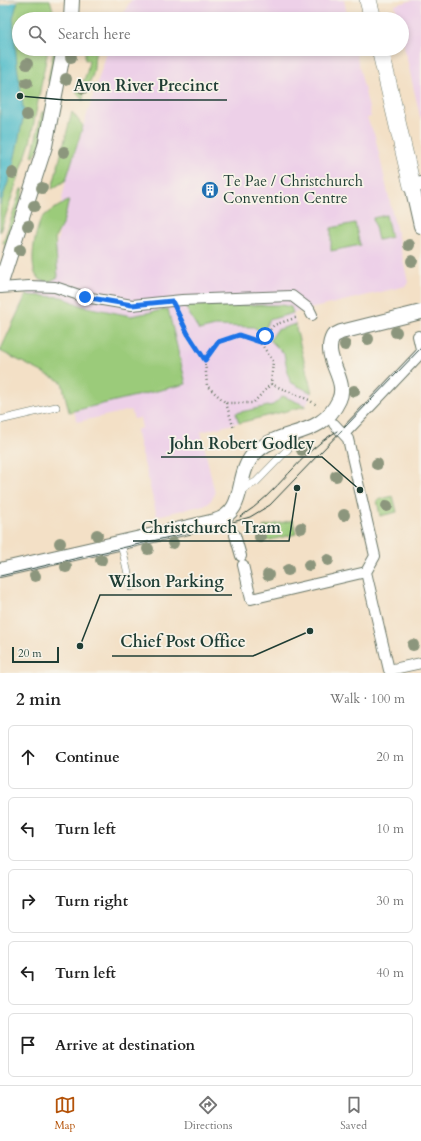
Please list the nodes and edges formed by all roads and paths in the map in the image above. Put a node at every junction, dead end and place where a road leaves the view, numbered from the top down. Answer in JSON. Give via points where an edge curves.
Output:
{"nodes":[{"id":1,"x":72,"y":0,"type":"edge"},
{"id":2,"x":368,"y":0,"type":"edge"},
{"id":3,"x":71,"y":12,"type":"edge"},
{"id":4,"x":371,"y":12,"type":"edge"},
{"id":5,"x":63,"y":56,"type":"edge"},
{"id":6,"x":382,"y":56,"type":"edge"},
{"id":7,"x":416,"y":185,"type":"edge"},
{"id":8,"x":421,"y":226,"type":"edge"},
{"id":9,"x":0,"y":287,"type":"edge"},
{"id":10,"x":172,"y":301,"type":"junction"},
{"id":11,"x":421,"y":312,"type":"edge"},
{"id":12,"x":312,"y":315,"type":"joint"},
{"id":13,"x":418,"y":336,"type":"dead end"},
{"id":14,"x":260,"y":342,"type":"junction"},
{"id":15,"x":421,"y":350,"type":"edge"},
{"id":16,"x":421,"y":354,"type":"edge"},
{"id":17,"x":205,"y":360,"type":"junction"},
{"id":18,"x":272,"y":384,"type":"junction"},
{"id":19,"x":226,"y":403,"type":"junction"},
{"id":20,"x":318,"y":406,"type":"dead end"},
{"id":21,"x":56,"y":407,"type":"dead end"},
{"id":22,"x":0,"y":420,"type":"edge"},
{"id":23,"x":334,"y":424,"type":"dead end"},
{"id":24,"x":234,"y":429,"type":"dead end"},
{"id":25,"x":344,"y":434,"type":"junction"},
{"id":26,"x":287,"y":436,"type":"junction"},
{"id":27,"x":239,"y":491,"type":"junction"},
{"id":28,"x":235,"y":535,"type":"dead end"},
{"id":29,"x":121,"y":543,"type":"junction"},
{"id":30,"x":0,"y":570,"type":"edge"},
{"id":31,"x":366,"y":572,"type":"junction"},
{"id":32,"x":131,"y":587,"type":"dead end"},
{"id":33,"x":421,"y":662,"type":"edge"},
{"id":34,"x":389,"y":672,"type":"edge"}],
"edges":[{"from":1,"to":3,"type":"street"},
{"from":2,"to":4,"type":"street"},
{"from":5,"to":9,"type":"street","via":[[45,146]]},
{"from":6,"to":7,"type":"street"},
{"from":7,"to":8,"type":"street"},
{"from":9,"to":10,"type":"street","via":[[55,288],[85,297],[132,305]]},
{"from":10,"to":12,"type":"street","via":[[292,296],[309,308]]},
{"from":10,"to":17,"type":"path","via":[[188,334]]},
{"from":11,"to":26,"type":"street","via":[[340,332],[334,336],[330,351],[340,385],[339,400],[332,411],[316,426]]},
{"from":12,"to":14,"type":"path","via":[[294,317],[274,325]]},
{"from":13,"to":15,"type":"street"},
{"from":14,"to":17,"type":"path","via":[[239,335],[218,342]]},
{"from":14,"to":18,"type":"path","via":[[273,361]]},
{"from":16,"to":25,"type":"street"},
{"from":17,"to":19,"type":"path","via":[[207,386]]},
{"from":18,"to":19,"type":"path","via":[[253,403]]},
{"from":18,"to":20,"type":"path"},
{"from":19,"to":24,"type":"path"},
{"from":21,"to":22,"type":"lane"},
{"from":23,"to":25,"type":"street"},
{"from":25,"to":31,"type":"street","via":[[348,439],[375,556]]},
{"from":26,"to":27,"type":"street","via":[[267,444],[255,453],[242,476]]},
{"from":26,"to":27,"type":"lane","via":[[288,449],[256,482]]},
{"from":27,"to":29,"type":"street","via":[[236,505],[224,518]]},
{"from":28,"to":31,"type":"street","via":[[251,599]]},
{"from":29,"to":30,"type":"street"},
{"from":29,"to":32,"type":"lane"},
{"from":31,"to":34,"type":"street"},
{"from":33,"to":34,"type":"street"}]}
